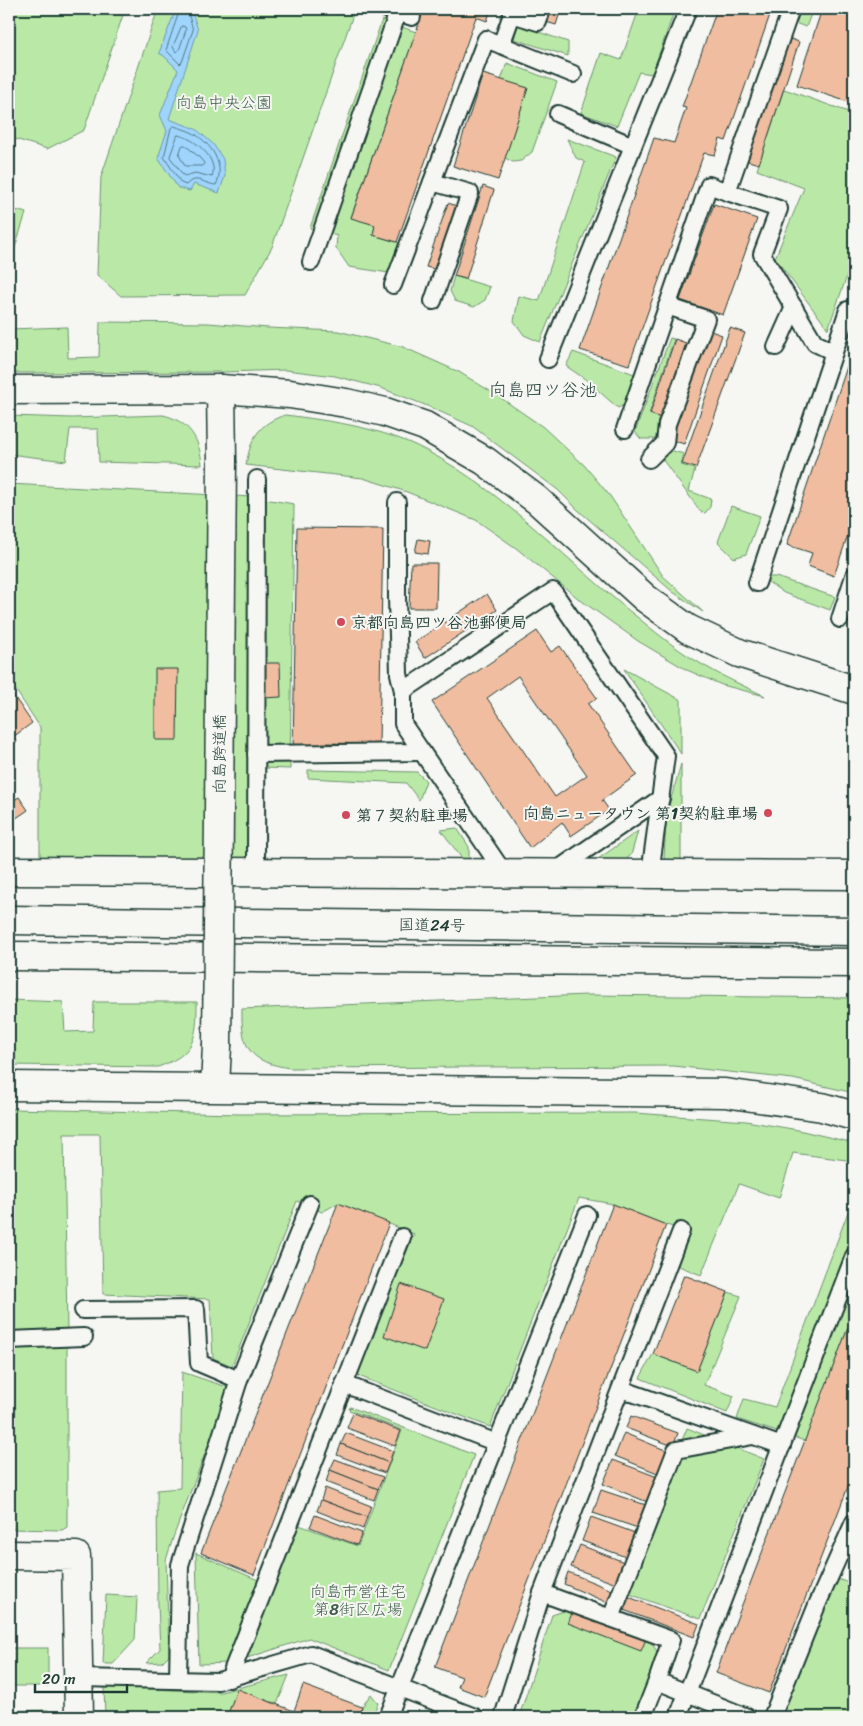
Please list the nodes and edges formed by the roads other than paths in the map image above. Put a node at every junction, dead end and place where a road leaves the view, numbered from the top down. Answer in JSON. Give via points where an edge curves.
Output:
{"nodes":[{"id":1,"x":542,"y":9,"type":"edge"},
{"id":2,"x":688,"y":9,"type":"edge"},
{"id":3,"x":791,"y":9,"type":"edge"},
{"id":4,"x":513,"y":11,"type":"edge"},
{"id":5,"x":399,"y":12,"type":"edge"},
{"id":6,"x":501,"y":45,"type":"junction"},
{"id":7,"x":573,"y":74,"type":"dead end"},
{"id":8,"x":558,"y":114,"type":"dead end"},
{"id":9,"x":633,"y":146,"type":"junction"},
{"id":10,"x":432,"y":182,"type":"junction"},
{"id":11,"x":726,"y":192,"type":"junction"},
{"id":12,"x":311,"y":262,"type":"dead end"},
{"id":13,"x":392,"y":285,"type":"dead end"},
{"id":14,"x":433,"y":301,"type":"dead end"},
{"id":15,"x":667,"y":306,"type":"junction"},
{"id":16,"x":794,"y":307,"type":"junction"},
{"id":17,"x":854,"y":312,"type":"edge"},
{"id":18,"x":776,"y":347,"type":"dead end"},
{"id":19,"x":834,"y":352,"type":"junction"},
{"id":20,"x":548,"y":358,"type":"dead end"},
{"id":21,"x":221,"y":389,"type":"junction"},
{"id":22,"x":9,"y":390,"type":"edge"},
{"id":23,"x":625,"y":429,"type":"dead end"},
{"id":24,"x":649,"y":459,"type":"dead end"},
{"id":25,"x":257,"y":479,"type":"dead end"},
{"id":26,"x":397,"y":502,"type":"dead end"},
{"id":27,"x":854,"y":576,"type":"edge"},
{"id":28,"x":757,"y":583,"type":"dead end"},
{"id":29,"x":840,"y":619,"type":"dead end"},
{"id":30,"x":403,"y":690,"type":"junction"},
{"id":31,"x":854,"y":690,"type":"edge"},
{"id":32,"x":422,"y":752,"type":"junction"},
{"id":33,"x":256,"y":754,"type":"junction"},
{"id":34,"x":661,"y":798,"type":"junction"},
{"id":35,"x":9,"y":871,"type":"edge"},
{"id":36,"x":256,"y":872,"type":"junction"},
{"id":37,"x":504,"y":873,"type":"junction"},
{"id":38,"x":552,"y":873,"type":"junction"},
{"id":39,"x":650,"y":874,"type":"junction"},
{"id":40,"x":854,"y":875,"type":"edge"},
{"id":41,"x":9,"y":920,"type":"edge"},
{"id":42,"x":854,"y":922,"type":"edge"},
{"id":43,"x":813,"y":931,"type":"junction"},
{"id":44,"x":854,"y":931,"type":"edge"},
{"id":45,"x":9,"y":956,"type":"edge"},
{"id":46,"x":854,"y":964,"type":"edge"},
{"id":47,"x":9,"y":1086,"type":"edge"},
{"id":48,"x":214,"y":1087,"type":"junction"},
{"id":49,"x":854,"y":1116,"type":"edge"},
{"id":50,"x":310,"y":1204,"type":"dead end"},
{"id":51,"x":587,"y":1215,"type":"dead end"},
{"id":52,"x":681,"y":1231,"type":"dead end"},
{"id":53,"x":402,"y":1237,"type":"dead end"},
{"id":54,"x":854,"y":1256,"type":"edge"},
{"id":55,"x":83,"y":1310,"type":"dead end"},
{"id":56,"x":84,"y":1337,"type":"dead end"},
{"id":57,"x":9,"y":1340,"type":"edge"},
{"id":58,"x":240,"y":1380,"type":"junction"},
{"id":59,"x":344,"y":1384,"type":"junction"},
{"id":60,"x":621,"y":1389,"type":"junction"},
{"id":61,"x":753,"y":1436,"type":"junction"},
{"id":62,"x":497,"y":1443,"type":"junction"},
{"id":63,"x":782,"y":1446,"type":"junction"},
{"id":64,"x":854,"y":1522,"type":"edge"},
{"id":65,"x":9,"y":1555,"type":"edge"},
{"id":66,"x":542,"y":1593,"type":"junction"},
{"id":67,"x":611,"y":1618,"type":"junction"},
{"id":68,"x":79,"y":1678,"type":"junction"},
{"id":69,"x":229,"y":1679,"type":"junction"},
{"id":70,"x":178,"y":1680,"type":"junction"},
{"id":71,"x":657,"y":1681,"type":"junction"},
{"id":72,"x":399,"y":1689,"type":"junction"},
{"id":73,"x":687,"y":1694,"type":"junction"},
{"id":74,"x":79,"y":1717,"type":"edge"},
{"id":75,"x":388,"y":1717,"type":"edge"},
{"id":76,"x":475,"y":1717,"type":"edge"},
{"id":77,"x":503,"y":1717,"type":"edge"},
{"id":78,"x":643,"y":1717,"type":"edge"},
{"id":79,"x":678,"y":1717,"type":"edge"},
{"id":80,"x":747,"y":1717,"type":"edge"},
{"id":81,"x":772,"y":1717,"type":"edge"}],
"edges":[{"from":1,"to":4,"type":"lane","via":[[538,22]]},
{"from":2,"to":9,"type":"lane"},
{"from":3,"to":11,"type":"lane"},
{"from":4,"to":6,"type":"lane"},
{"from":5,"to":12,"type":"lane"},
{"from":6,"to":7,"type":"lane"},
{"from":6,"to":10,"type":"lane","via":[[486,39]]},
{"from":8,"to":9,"type":"lane"},
{"from":9,"to":20,"type":"lane"},
{"from":10,"to":13,"type":"lane"},
{"from":10,"to":14,"type":"lane","via":[[470,193]]},
{"from":11,"to":15,"type":"lane","via":[[710,185]]},
{"from":11,"to":16,"type":"lane","via":[[779,209],[762,254]]},
{"from":15,"to":23,"type":"lane"},
{"from":15,"to":24,"type":"lane","via":[[706,319],[667,424],[666,443]]},
{"from":16,"to":18,"type":"lane"},
{"from":16,"to":19,"type":"lane","via":[[815,343]]},
{"from":17,"to":19,"type":"lane","via":[[848,310]]},
{"from":19,"to":28,"type":"lane"},
{"from":21,"to":22,"type":"main road"},
{"from":21,"to":31,"type":"main road","via":[[290,394],[346,403],[425,426],[485,461],[537,500],[645,598],[688,629],[739,653]]},
{"from":21,"to":48,"type":"main road","name":"向島跨道橋","bridge":true,"via":[[217,1046]]},
{"from":25,"to":33,"type":"lane"},
{"from":26,"to":30,"type":"lane","via":[[396,597],[399,674]]},
{"from":27,"to":29,"type":"lane"},
{"from":30,"to":32,"type":"lane","via":[[403,724]]},
{"from":30,"to":34,"type":"lane","via":[[553,591],[666,756]]},
{"from":32,"to":33,"type":"lane"},
{"from":32,"to":37,"type":"lane"},
{"from":33,"to":36,"type":"lane"},
{"from":34,"to":38,"type":"lane"},
{"from":34,"to":39,"type":"lane"},
{"from":35,"to":36,"type":"main road"},
{"from":36,"to":37,"type":"main road"},
{"from":37,"to":38,"type":"main road"},
{"from":38,"to":39,"type":"main road"},
{"from":39,"to":40,"type":"main road"},
{"from":41,"to":43,"type":"main road","name":"国道24号"},
{"from":42,"to":43,"type":"main road"},
{"from":43,"to":44,"type":"main road","name":"国道24号"},
{"from":45,"to":46,"type":"main road"},
{"from":47,"to":48,"type":"main road"},
{"from":48,"to":49,"type":"main road","via":[[725,1093],[822,1107]]},
{"from":50,"to":58,"type":"lane"},
{"from":51,"to":62,"type":"lane"},
{"from":52,"to":60,"type":"lane"},
{"from":53,"to":59,"type":"lane"},
{"from":54,"to":63,"type":"lane"},
{"from":55,"to":58,"type":"lane","via":[[196,1309],[199,1363]]},
{"from":56,"to":57,"type":"lane"},
{"from":58,"to":70,"type":"lane","via":[[180,1565]]},
{"from":59,"to":62,"type":"lane"},
{"from":59,"to":69,"type":"lane"},
{"from":60,"to":61,"type":"lane"},
{"from":60,"to":66,"type":"lane"},
{"from":61,"to":63,"type":"lane"},
{"from":61,"to":67,"type":"lane","via":[[676,1450]]},
{"from":62,"to":72,"type":"lane"},
{"from":63,"to":73,"type":"lane"},
{"from":64,"to":81,"type":"lane"},
{"from":65,"to":68,"type":"main road","via":[[76,1556]]},
{"from":66,"to":67,"type":"lane"},
{"from":66,"to":77,"type":"lane"},
{"from":67,"to":71,"type":"lane","via":[[671,1640]]},
{"from":68,"to":70,"type":"lane"},
{"from":68,"to":74,"type":"main road"},
{"from":69,"to":70,"type":"lane"},
{"from":69,"to":72,"type":"lane","via":[[311,1654]]},
{"from":71,"to":73,"type":"lane"},
{"from":71,"to":78,"type":"lane"},
{"from":72,"to":75,"type":"lane"},
{"from":72,"to":76,"type":"lane"},
{"from":73,"to":79,"type":"lane"},
{"from":73,"to":80,"type":"lane"}]}
